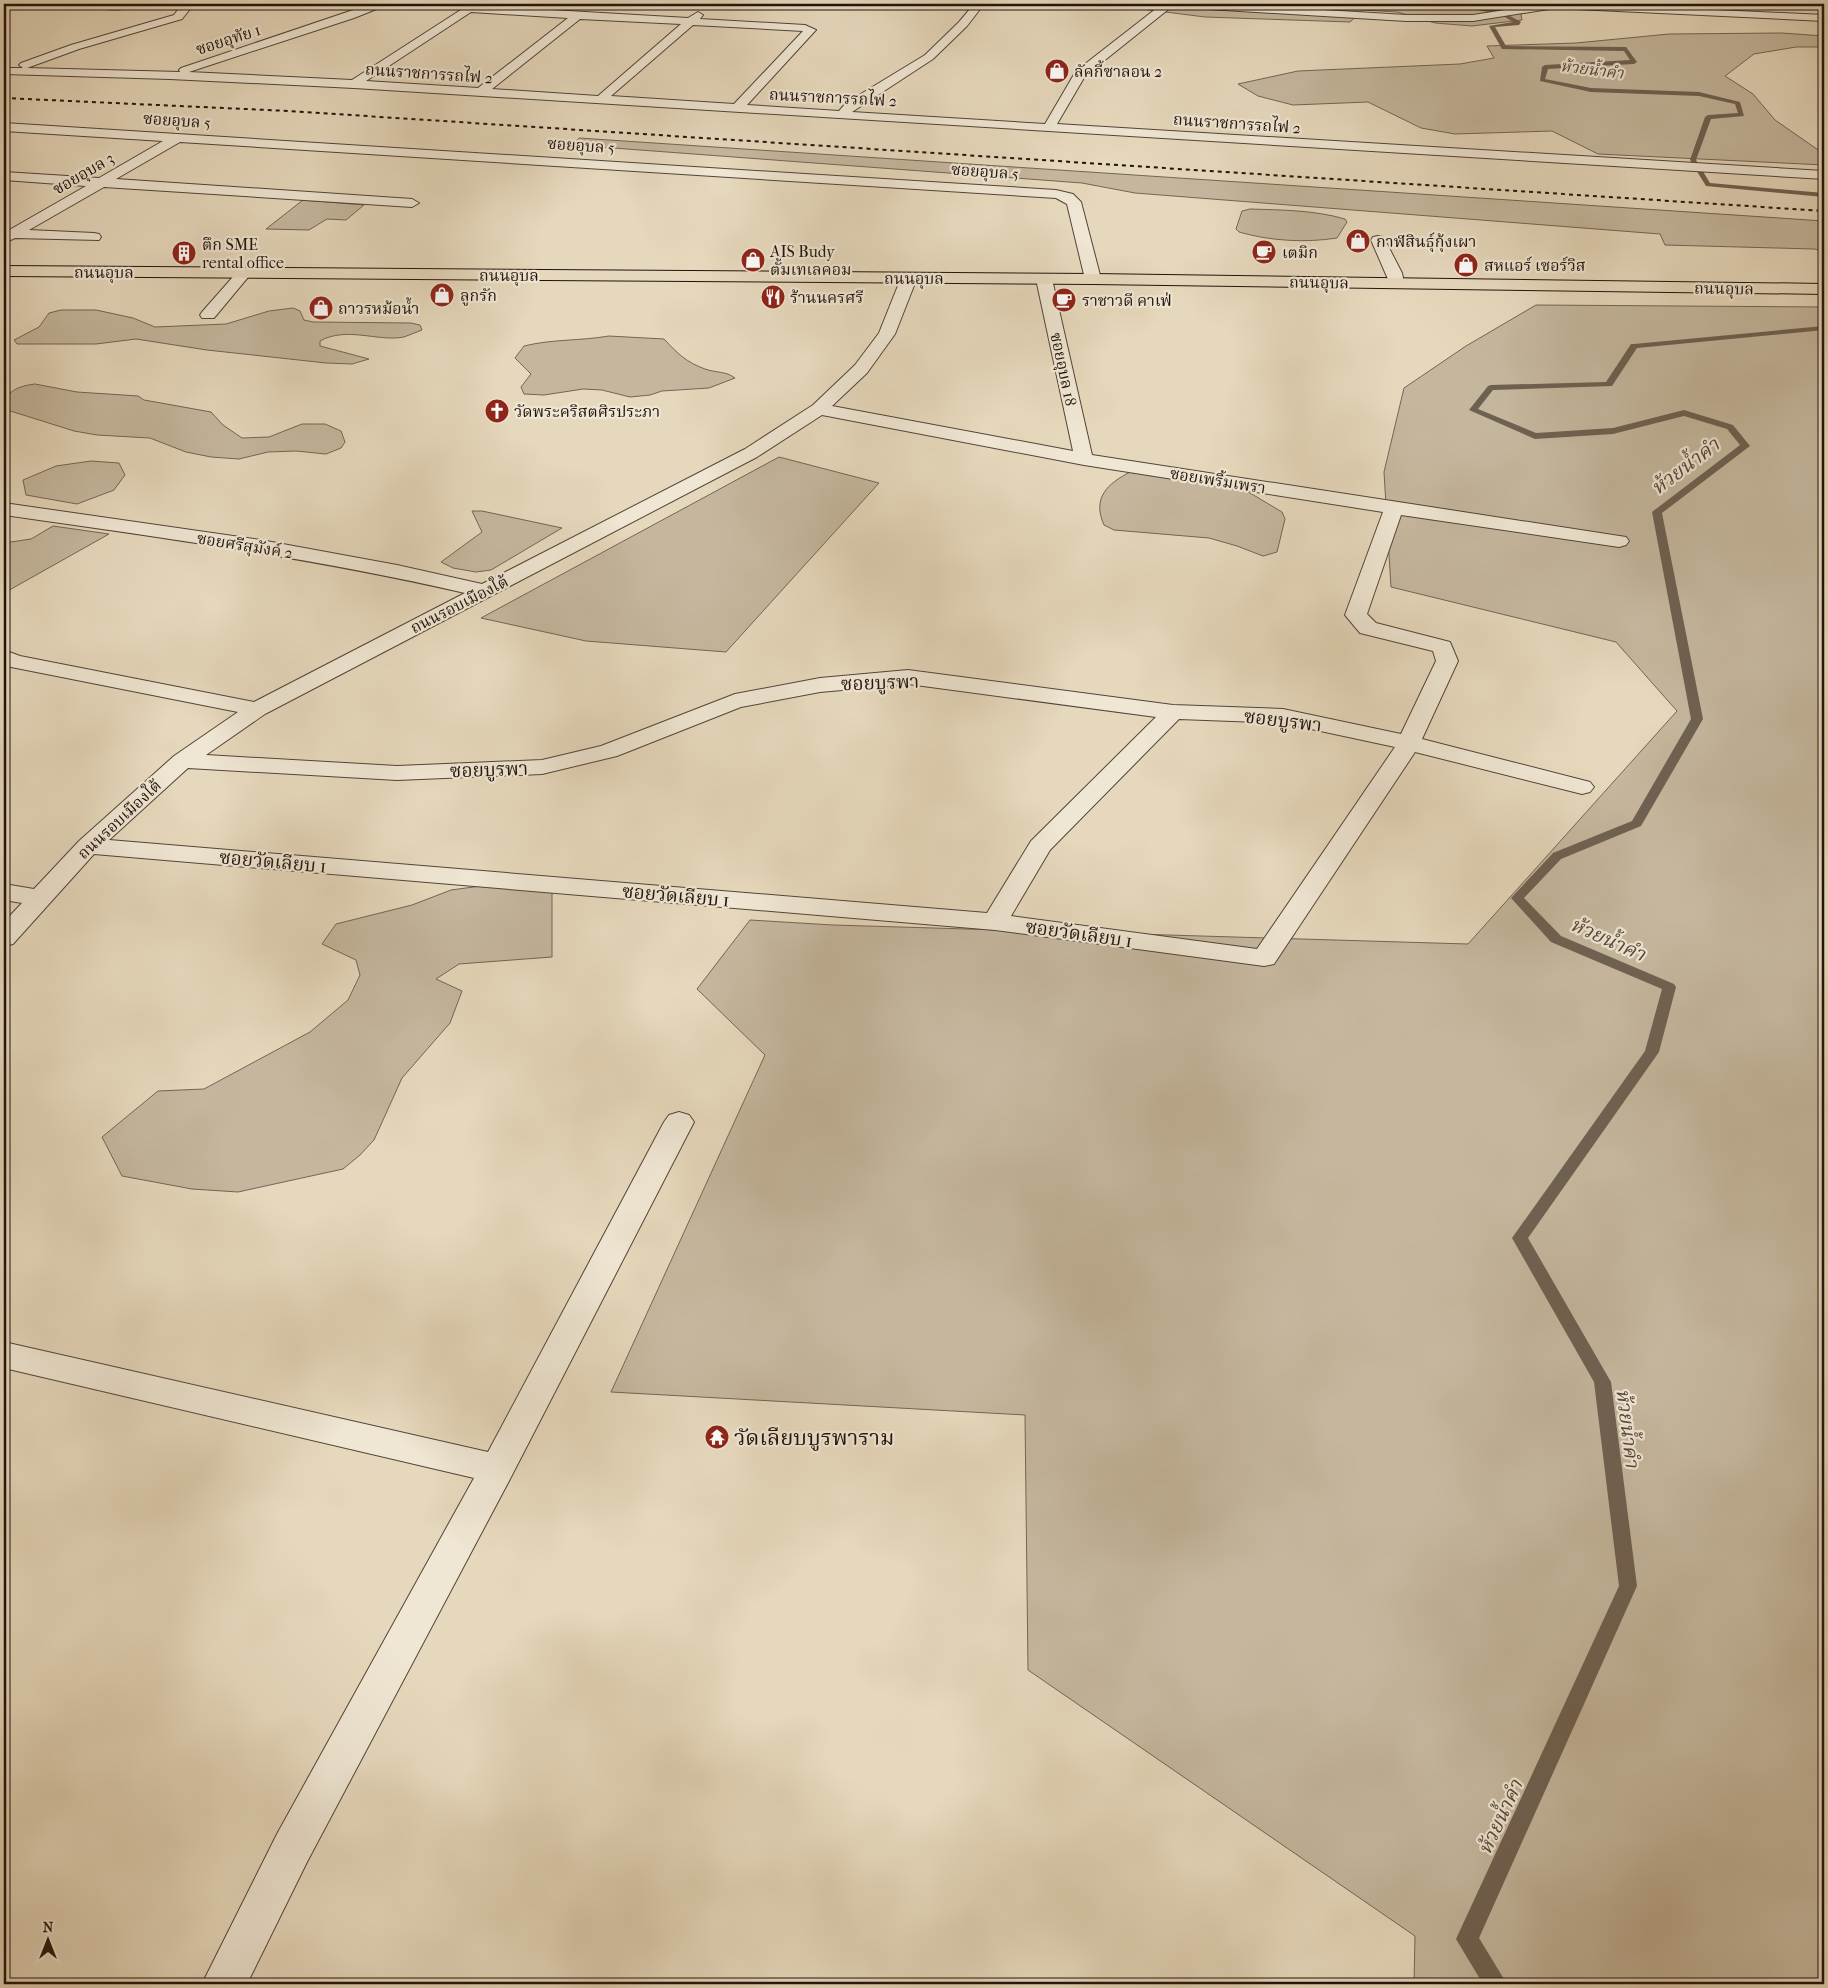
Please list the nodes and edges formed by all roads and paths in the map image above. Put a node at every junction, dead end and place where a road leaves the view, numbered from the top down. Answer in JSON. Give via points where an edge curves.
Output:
{"nodes":[{"id":1,"x":92,"y":4,"type":"edge"},
{"id":2,"x":129,"y":4,"type":"edge"},
{"id":3,"x":190,"y":4,"type":"edge"},
{"id":4,"x":380,"y":4,"type":"edge"},
{"id":5,"x":979,"y":4,"type":"edge"},
{"id":6,"x":473,"y":6,"type":"edge"},
{"id":7,"x":707,"y":8,"type":"dead end"},
{"id":8,"x":578,"y":15,"type":"junction"},
{"id":9,"x":1824,"y":18,"type":"edge"},
{"id":10,"x":692,"y":22,"type":"junction"},
{"id":11,"x":7,"y":71,"type":"edge"},
{"id":12,"x":170,"y":75,"type":"junction"},
{"id":13,"x":354,"y":84,"type":"junction"},
{"id":14,"x":481,"y":92,"type":"junction"},
{"id":15,"x":601,"y":99,"type":"junction"},
{"id":16,"x":738,"y":107,"type":"junction"},
{"id":17,"x":842,"y":114,"type":"junction"},
{"id":18,"x":1050,"y":127,"type":"junction"},
{"id":19,"x":4,"y":128,"type":"edge"},
{"id":20,"x":179,"y":137,"type":"junction"},
{"id":21,"x":1824,"y":174,"type":"edge"},
{"id":22,"x":4,"y":176,"type":"edge"},
{"id":23,"x":100,"y":183,"type":"junction"},
{"id":24,"x":412,"y":204,"type":"dead end"},
{"id":25,"x":8,"y":236,"type":"edge"},
{"id":26,"x":94,"y":236,"type":"dead end"},
{"id":27,"x":1378,"y":240,"type":"dead end"},
{"id":28,"x":4,"y":271,"type":"edge"},
{"id":29,"x":244,"y":273,"type":"junction"},
{"id":30,"x":909,"y":278,"type":"junction"},
{"id":31,"x":1044,"y":279,"type":"junction"},
{"id":32,"x":1093,"y":280,"type":"junction"},
{"id":33,"x":1396,"y":283,"type":"junction"},
{"id":34,"x":1824,"y":289,"type":"edge"},
{"id":35,"x":208,"y":315,"type":"dead end"},
{"id":36,"x":819,"y":409,"type":"junction"},
{"id":37,"x":1084,"y":458,"type":"junction"},
{"id":38,"x":1394,"y":508,"type":"junction"},
{"id":39,"x":4,"y":510,"type":"edge"},
{"id":40,"x":1619,"y":541,"type":"dead end"},
{"id":41,"x":484,"y":591,"type":"junction"},
{"id":42,"x":4,"y":656,"type":"edge"},
{"id":43,"x":257,"y":709,"type":"junction"},
{"id":44,"x":1173,"y":712,"type":"junction"},
{"id":45,"x":1409,"y":742,"type":"junction"},
{"id":46,"x":182,"y":761,"type":"junction"},
{"id":47,"x":1582,"y":787,"type":"dead end"},
{"id":48,"x":88,"y":846,"type":"junction"},
{"id":49,"x":4,"y":892,"type":"edge"},
{"id":50,"x":40,"y":898,"type":"junction"},
{"id":51,"x":995,"y":922,"type":"junction"},
{"id":52,"x":4,"y":938,"type":"edge"},
{"id":53,"x":679,"y":1122,"type":"dead end"},
{"id":54,"x":4,"y":1355,"type":"edge"},
{"id":55,"x":497,"y":1469,"type":"junction"},
{"id":56,"x":224,"y":1984,"type":"edge"}],
"edges":[{"from":1,"to":2,"type":"street"},
{"from":3,"to":11,"type":"street","via":[[178,16]]},
{"from":4,"to":12,"type":"street","name":"ซอยอุทัย 1"},
{"from":5,"to":17,"type":"street","via":[[929,56]]},
{"from":6,"to":8,"type":"street"},
{"from":6,"to":13,"type":"street"},
{"from":7,"to":10,"type":"street"},
{"from":8,"to":10,"type":"street"},
{"from":8,"to":14,"type":"street"},
{"from":9,"to":18,"type":"street","via":[[1555,5],[1484,16],[1406,18],[1175,4],[1166,6],[1080,74]]},
{"from":10,"to":15,"type":"street"},
{"from":10,"to":16,"type":"street","via":[[810,30]]},
{"from":11,"to":12,"type":"street","name":"ถนนราชการรถไฟ 2"},
{"from":12,"to":13,"type":"street","name":"ถนนราชการรถไฟ 2"},
{"from":13,"to":14,"type":"street","name":"ถนนราชการรถไฟ 2"},
{"from":14,"to":15,"type":"street","name":"ถนนราชการรถไฟ 2"},
{"from":15,"to":16,"type":"street","name":"ถนนราชการรถไฟ 2"},
{"from":16,"to":17,"type":"street","name":"ถนนราชการรถไฟ 2"},
{"from":17,"to":18,"type":"street","name":"ถนนราชการรถไฟ 2"},
{"from":18,"to":21,"type":"street","name":"ถนนราชการรถไฟ 2"},
{"from":19,"to":20,"type":"street","name":"ซอยอุบล 5"},
{"from":20,"to":23,"type":"street","name":"ซอยอุบล 3"},
{"from":20,"to":32,"type":"street","name":"ซอยอุบล 5","via":[[1056,194],[1074,202]]},
{"from":22,"to":23,"type":"street"},
{"from":23,"to":24,"type":"street"},
{"from":23,"to":25,"type":"street","name":"ซอยอุบล 3"},
{"from":25,"to":26,"type":"street"},
{"from":27,"to":33,"type":"street"},
{"from":28,"to":29,"type":"main road","name":"ถนนอุบล"},
{"from":29,"to":30,"type":"main road","name":"ถนนอุบล"},
{"from":29,"to":35,"type":"street"},
{"from":30,"to":31,"type":"main road","name":"ถนนอุบล"},
{"from":30,"to":36,"type":"street","name":"ถนนรอบเมืองใต้","via":[[887,334],[861,369]]},
{"from":31,"to":32,"type":"main road","name":"ถนนอุบล"},
{"from":31,"to":37,"type":"street","name":"ซอยอุบล 18"},
{"from":32,"to":33,"type":"main road","name":"ถนนอุบล"},
{"from":33,"to":34,"type":"main road","name":"ถนนอุบล"},
{"from":36,"to":37,"type":"street","name":"ซอยเพริ้มเพรา"},
{"from":36,"to":41,"type":"street","name":"ถนนรอบเมืองใต้","via":[[751,452]]},
{"from":37,"to":38,"type":"street","name":"ซอยเพริ้มเพรา"},
{"from":38,"to":40,"type":"street","name":"ซอยเพริ้มเพรา"},
{"from":38,"to":45,"type":"street","via":[[1356,615],[1368,628],[1442,647],[1447,661]]},
{"from":39,"to":41,"type":"street","name":"ซอยศรีสุมังค์ 2","via":[[260,546],[397,570]]},
{"from":41,"to":43,"type":"street","name":"ถนนรอบเมืองใต้"},
{"from":42,"to":43,"type":"street","via":[[14,662]]},
{"from":43,"to":46,"type":"street","name":"ถนนรอบเมืองใต้"},
{"from":44,"to":45,"type":"street","name":"ซอยบูรพา","via":[[1283,716]]},
{"from":44,"to":46,"type":"street","name":"ซอยบูรพา","via":[[908,677],[820,685],[735,701],[609,751],[542,767],[397,773]]},
{"from":44,"to":51,"type":"street","via":[[1040,846]]},
{"from":45,"to":47,"type":"street","name":"ซอยบูรพา"},
{"from":45,"to":51,"type":"street","name":"ซอยวัดเลียบ 1","via":[[1264,958]]},
{"from":46,"to":48,"type":"street","name":"ถนนรอบเมืองใต้"},
{"from":48,"to":50,"type":"street","name":"ถนนรอบเมืองใต้"},
{"from":48,"to":51,"type":"street","name":"ซอยวัดเลียบ 1"},
{"from":49,"to":50,"type":"street"},
{"from":50,"to":52,"type":"street","name":"ถนนรอบเมืองใต้"},
{"from":53,"to":55,"type":"street"},
{"from":54,"to":55,"type":"street"},
{"from":55,"to":56,"type":"street","via":[[292,1848]]}]}
